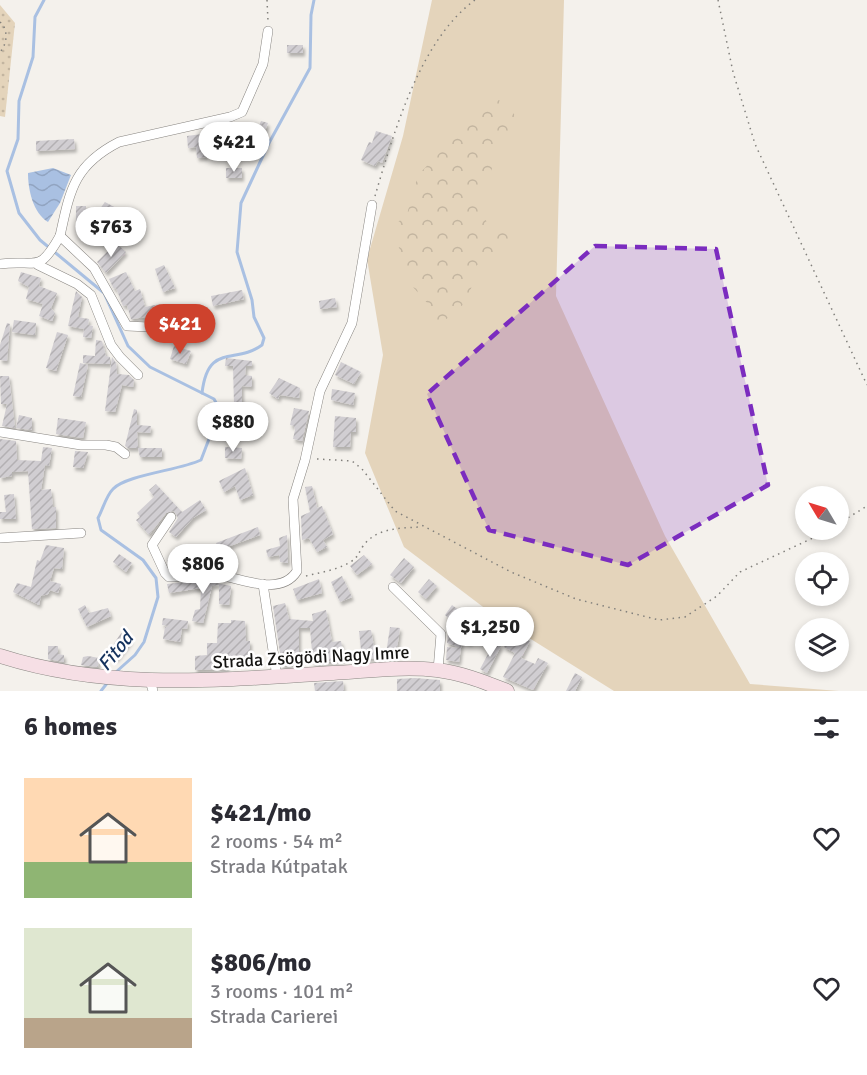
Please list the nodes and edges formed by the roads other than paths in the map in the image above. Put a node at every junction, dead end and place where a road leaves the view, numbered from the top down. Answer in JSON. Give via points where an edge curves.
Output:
{"nodes":[{"id":1,"x":268,"y":31,"type":"road end"},
{"id":2,"x":372,"y":205,"type":"road end"},
{"id":3,"x":59,"y":238,"type":"junction"},
{"id":4,"x":42,"y":262,"type":"junction"},
{"id":5,"x":0,"y":264,"type":"edge"},
{"id":6,"x":192,"y":329,"type":"dead end"},
{"id":7,"x":138,"y":375,"type":"dead end"},
{"id":8,"x":0,"y":432,"type":"edge"},
{"id":9,"x":125,"y":454,"type":"dead end"},
{"id":10,"x":171,"y":517,"type":"dead end"},
{"id":11,"x":81,"y":533,"type":"dead end"},
{"id":12,"x":0,"y":538,"type":"edge"},
{"id":13,"x":263,"y":584,"type":"junction"},
{"id":14,"x":393,"y":587,"type":"dead end"},
{"id":15,"x":0,"y":656,"type":"edge"},
{"id":16,"x":438,"y":670,"type":"junction"},
{"id":17,"x":277,"y":677,"type":"junction"},
{"id":18,"x":152,"y":687,"type":"edge"},
{"id":19,"x":507,"y":691,"type":"edge"}],
"edges":[{"from":1,"to":3,"type":"street","via":[[263,63],[242,112],[107,148],[77,175]]},
{"from":2,"to":13,"type":"street","via":[[352,323],[320,391],[292,499],[297,571],[272,585]]},
{"from":3,"to":4,"type":"street"},
{"from":3,"to":6,"type":"street","via":[[94,268],[127,326]]},
{"from":4,"to":5,"type":"street"},
{"from":4,"to":7,"type":"street","via":[[90,295],[111,345]]},
{"from":8,"to":9,"type":"street","via":[[116,447]]},
{"from":10,"to":13,"type":"street","via":[[152,545],[169,577],[205,573]]},
{"from":11,"to":12,"type":"street"},
{"from":13,"to":17,"type":"street"},
{"from":14,"to":16,"type":"street","via":[[441,634]]},
{"from":15,"to":18,"type":"main road","name":"Strada Zsögödi Nagy Imre","via":[[57,674]]},
{"from":16,"to":17,"type":"main road","name":"Strada Zsögödi Nagy Imre","via":[[408,668]]},
{"from":16,"to":19,"type":"main road","name":"Strada Zsögödi Nagy Imre"},
{"from":17,"to":18,"type":"main road","name":"Strada Zsögödi Nagy Imre"}]}
